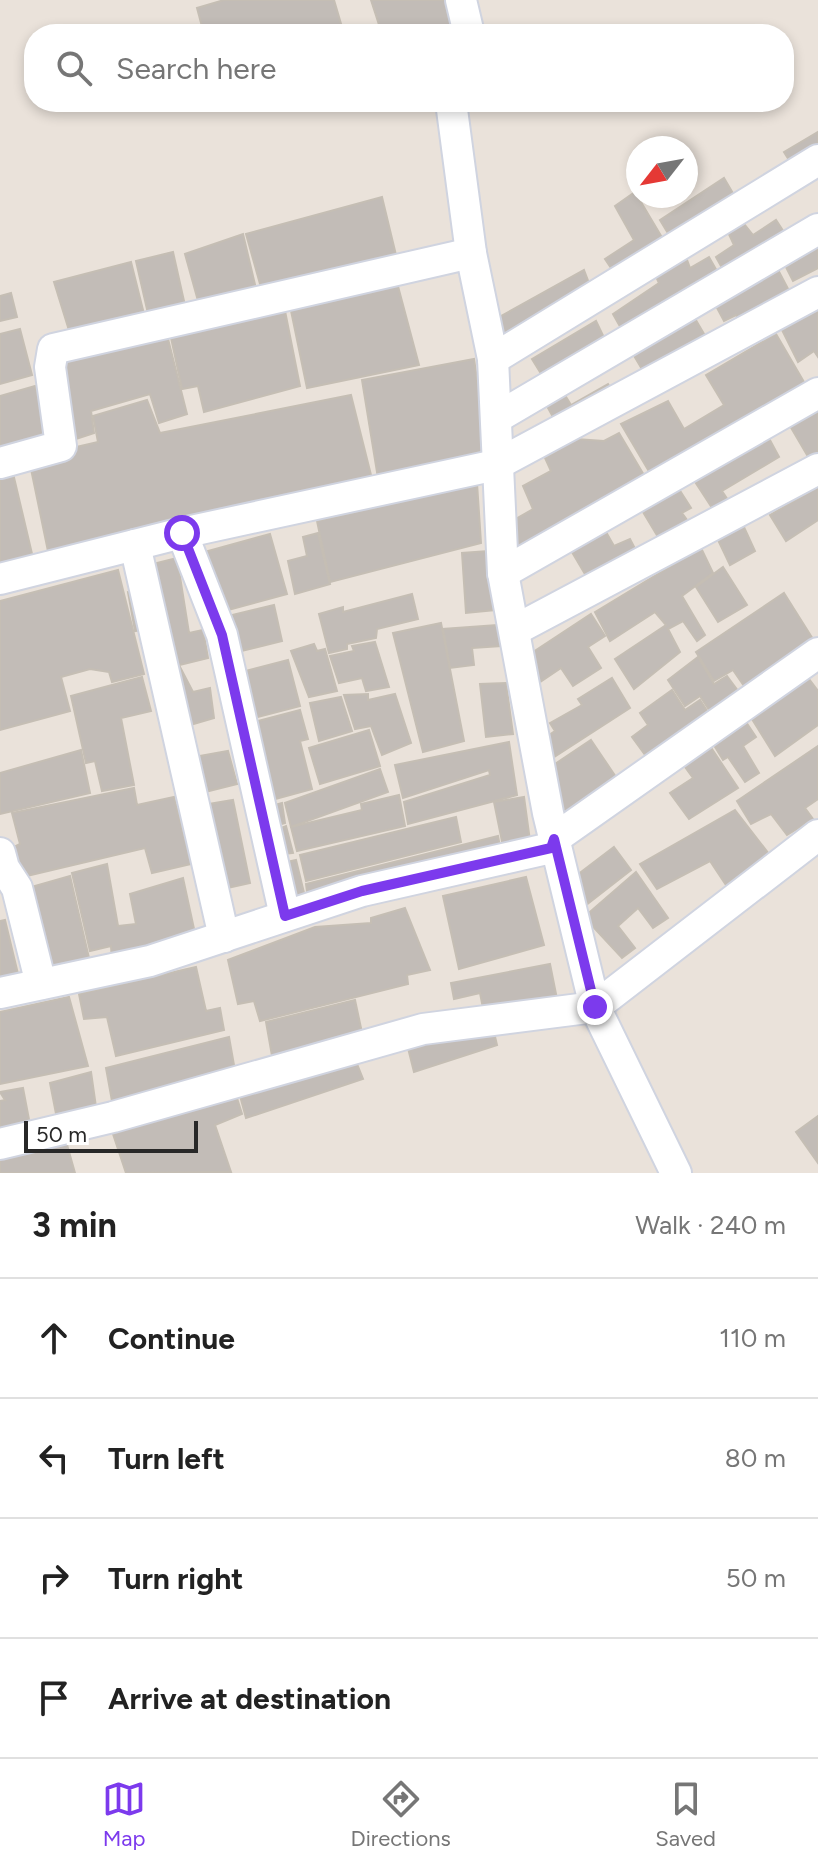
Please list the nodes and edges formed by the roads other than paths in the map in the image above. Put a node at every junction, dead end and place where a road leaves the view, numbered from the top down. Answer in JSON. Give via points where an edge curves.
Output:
{"nodes":[{"id":1,"x":461,"y":0,"type":"edge"},
{"id":2,"x":467,"y":24,"type":"edge"},
{"id":3,"x":452,"y":112,"type":"edge"},
{"id":4,"x":818,"y":160,"type":"edge"},
{"id":5,"x":818,"y":229,"type":"edge"},
{"id":6,"x":471,"y":253,"type":"junction"},
{"id":7,"x":818,"y":292,"type":"edge"},
{"id":8,"x":493,"y":359,"type":"junction"},
{"id":9,"x":818,"y":393,"type":"edge"},
{"id":10,"x":498,"y":417,"type":"junction"},
{"id":11,"x":0,"y":463,"type":"edge"},
{"id":12,"x":496,"y":465,"type":"junction"},
{"id":13,"x":818,"y":469,"type":"edge"},
{"id":14,"x":182,"y":533,"type":"junction"},
{"id":15,"x":135,"y":545,"type":"junction"},
{"id":16,"x":503,"y":573,"type":"junction"},
{"id":17,"x":0,"y":579,"type":"edge"},
{"id":18,"x":515,"y":630,"type":"junction"},
{"id":19,"x":818,"y":653,"type":"edge"},
{"id":20,"x":818,"y":835,"type":"edge"},
{"id":21,"x":554,"y":839,"type":"junction"},
{"id":22,"x":1,"y":863,"type":"edge"},
{"id":23,"x":285,"y":916,"type":"junction"},
{"id":24,"x":224,"y":937,"type":"junction"},
{"id":25,"x":41,"y":984,"type":"junction"},
{"id":26,"x":0,"y":993,"type":"edge"},
{"id":27,"x":595,"y":1007,"type":"junction"},
{"id":28,"x":0,"y":1144,"type":"edge"},
{"id":29,"x":676,"y":1173,"type":"edge"}],
"edges":[{"from":1,"to":2,"type":"street"},
{"from":3,"to":6,"type":"street"},
{"from":4,"to":8,"type":"street"},
{"from":5,"to":10,"type":"street"},
{"from":6,"to":8,"type":"street"},
{"from":6,"to":11,"type":"street","via":[[53,349],[50,367],[61,446]]},
{"from":7,"to":12,"type":"street"},
{"from":8,"to":10,"type":"street"},
{"from":9,"to":16,"type":"street"},
{"from":10,"to":12,"type":"street"},
{"from":12,"to":14,"type":"street"},
{"from":12,"to":16,"type":"street"},
{"from":13,"to":18,"type":"street"},
{"from":14,"to":15,"type":"street"},
{"from":14,"to":23,"type":"street","via":[[222,635]]},
{"from":15,"to":17,"type":"street"},
{"from":15,"to":24,"type":"street"},
{"from":16,"to":18,"type":"street"},
{"from":18,"to":21,"type":"street"},
{"from":19,"to":21,"type":"street"},
{"from":20,"to":27,"type":"street"},
{"from":21,"to":23,"type":"street","via":[[551,848],[362,891]]},
{"from":21,"to":27,"type":"street"},
{"from":22,"to":25,"type":"street","via":[[17,888]]},
{"from":23,"to":24,"type":"street"},
{"from":24,"to":25,"type":"street","via":[[150,961]]},
{"from":25,"to":26,"type":"street"},
{"from":27,"to":28,"type":"street","via":[[423,1029]]},
{"from":27,"to":29,"type":"street"}]}
